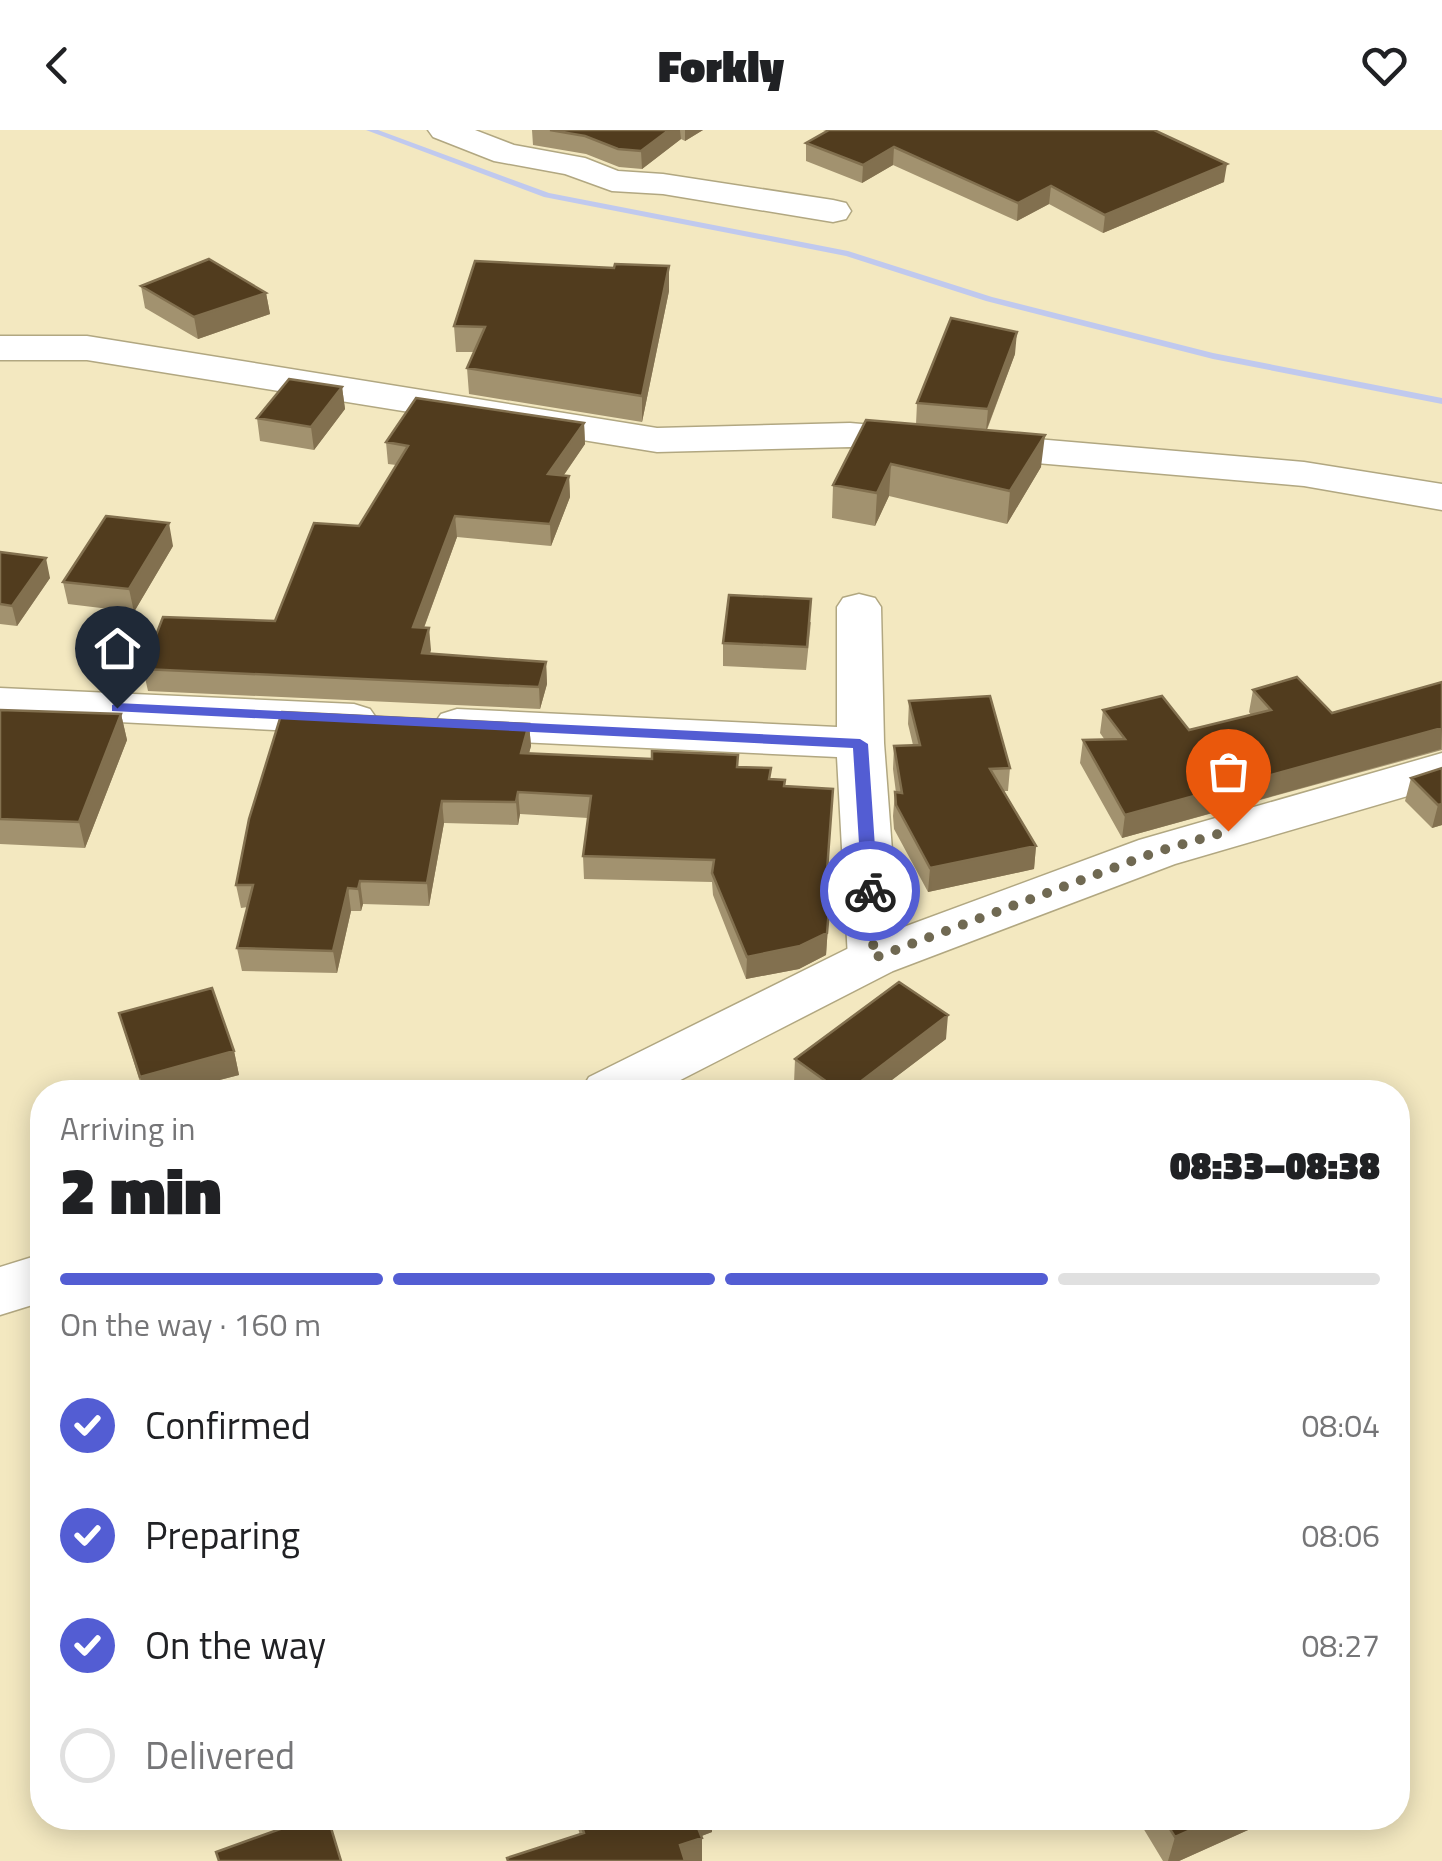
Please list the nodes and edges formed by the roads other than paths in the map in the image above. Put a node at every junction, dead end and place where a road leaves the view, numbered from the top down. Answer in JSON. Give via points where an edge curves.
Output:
{"nodes":[{"id":1,"x":445,"y":130,"type":"edge"},
{"id":2,"x":833,"y":211,"type":"dead end"},
{"id":3,"x":0,"y":348,"type":"edge"},
{"id":4,"x":1442,"y":497,"type":"edge"},
{"id":5,"x":859,"y":607,"type":"dead end"},
{"id":6,"x":0,"y":702,"type":"edge"},
{"id":7,"x":860,"y":744,"type":"junction"},
{"id":8,"x":1442,"y":769,"type":"edge"},
{"id":9,"x":874,"y":958,"type":"junction"},
{"id":10,"x":634,"y":1080,"type":"edge"},
{"id":11,"x":30,"y":1282,"type":"edge"},
{"id":12,"x":0,"y":1291,"type":"edge"}],
"edges":[{"from":1,"to":2,"type":"street","via":[[506,154],[574,165],[612,181]]},
{"from":3,"to":4,"type":"street","via":[[88,348],[657,440],[850,435],[1304,474]]},
{"from":5,"to":7,"type":"street"},
{"from":6,"to":7,"type":"street"},
{"from":7,"to":9,"type":"street"},
{"from":8,"to":9,"type":"street","via":[[1156,852]]},
{"from":9,"to":10,"type":"street"},
{"from":11,"to":12,"type":"street"}]}
